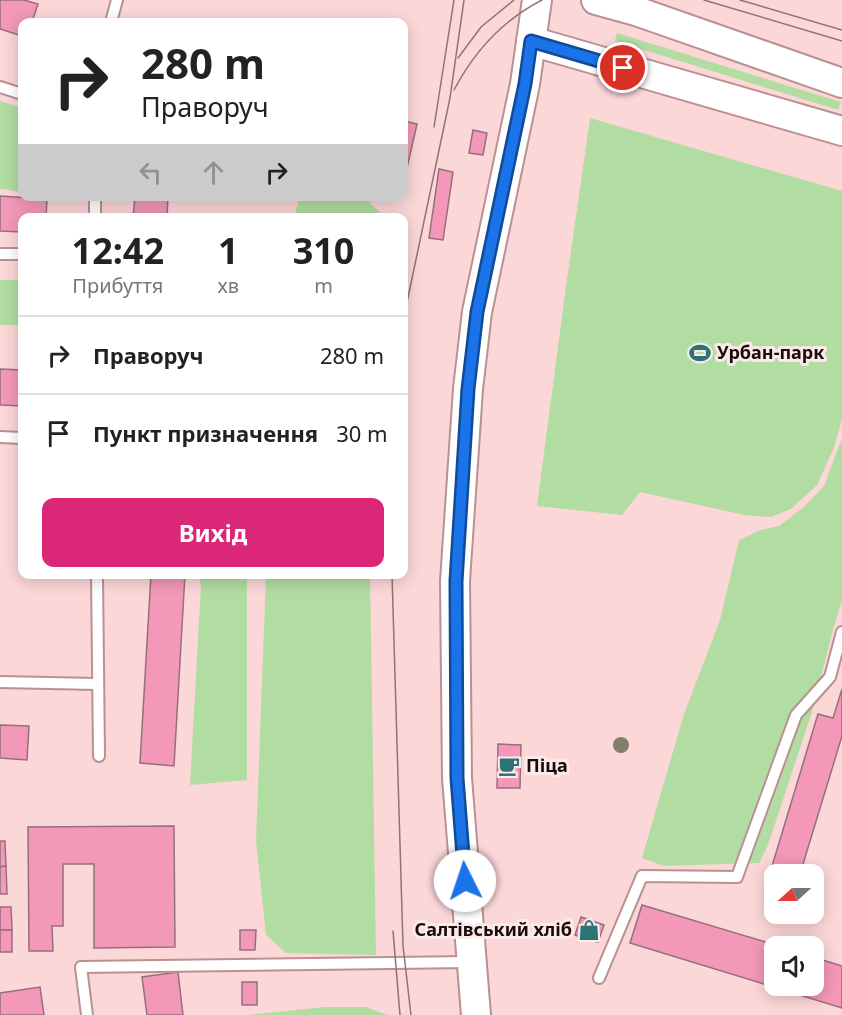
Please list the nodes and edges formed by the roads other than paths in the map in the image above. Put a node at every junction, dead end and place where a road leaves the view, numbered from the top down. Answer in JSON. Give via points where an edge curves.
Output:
{"nodes":[{"id":1,"x":117,"y":0,"type":"edge"},
{"id":2,"x":537,"y":0,"type":"edge"},
{"id":3,"x":596,"y":0,"type":"edge"},
{"id":4,"x":112,"y":18,"type":"edge"},
{"id":5,"x":531,"y":41,"type":"junction"},
{"id":6,"x":842,"y":83,"type":"edge"},
{"id":7,"x":0,"y":87,"type":"edge"},
{"id":8,"x":18,"y":93,"type":"edge"},
{"id":9,"x":842,"y":131,"type":"edge"},
{"id":10,"x":0,"y":254,"type":"edge"},
{"id":11,"x":18,"y":254,"type":"edge"},
{"id":12,"x":0,"y":437,"type":"edge"},
{"id":13,"x":18,"y":438,"type":"edge"},
{"id":14,"x":97,"y":579,"type":"edge"},
{"id":15,"x":842,"y":632,"type":"edge"},
{"id":16,"x":0,"y":682,"type":"edge"},
{"id":17,"x":97,"y":684,"type":"junction"},
{"id":18,"x":99,"y":756,"type":"dead end"},
{"id":19,"x":471,"y":962,"type":"junction"},
{"id":20,"x":600,"y":978,"type":"dead end"},
{"id":21,"x":87,"y":1015,"type":"edge"},
{"id":22,"x":476,"y":1015,"type":"edge"}],
"edges":[{"from":1,"to":4,"type":"lane"},
{"from":2,"to":5,"type":"main road"},
{"from":3,"to":6,"type":"main road"},
{"from":5,"to":9,"type":"main road"},
{"from":5,"to":19,"type":"main road","via":[[477,312],[466,412],[456,581],[457,778]]},
{"from":7,"to":8,"type":"lane"},
{"from":10,"to":11,"type":"lane"},
{"from":12,"to":13,"type":"lane"},
{"from":14,"to":17,"type":"lane"},
{"from":15,"to":20,"type":"lane","via":[[830,677],[796,715],[737,878],[642,876]]},
{"from":16,"to":17,"type":"lane"},
{"from":17,"to":18,"type":"lane"},
{"from":19,"to":21,"type":"lane","via":[[81,967]]},
{"from":19,"to":22,"type":"main road"}]}
